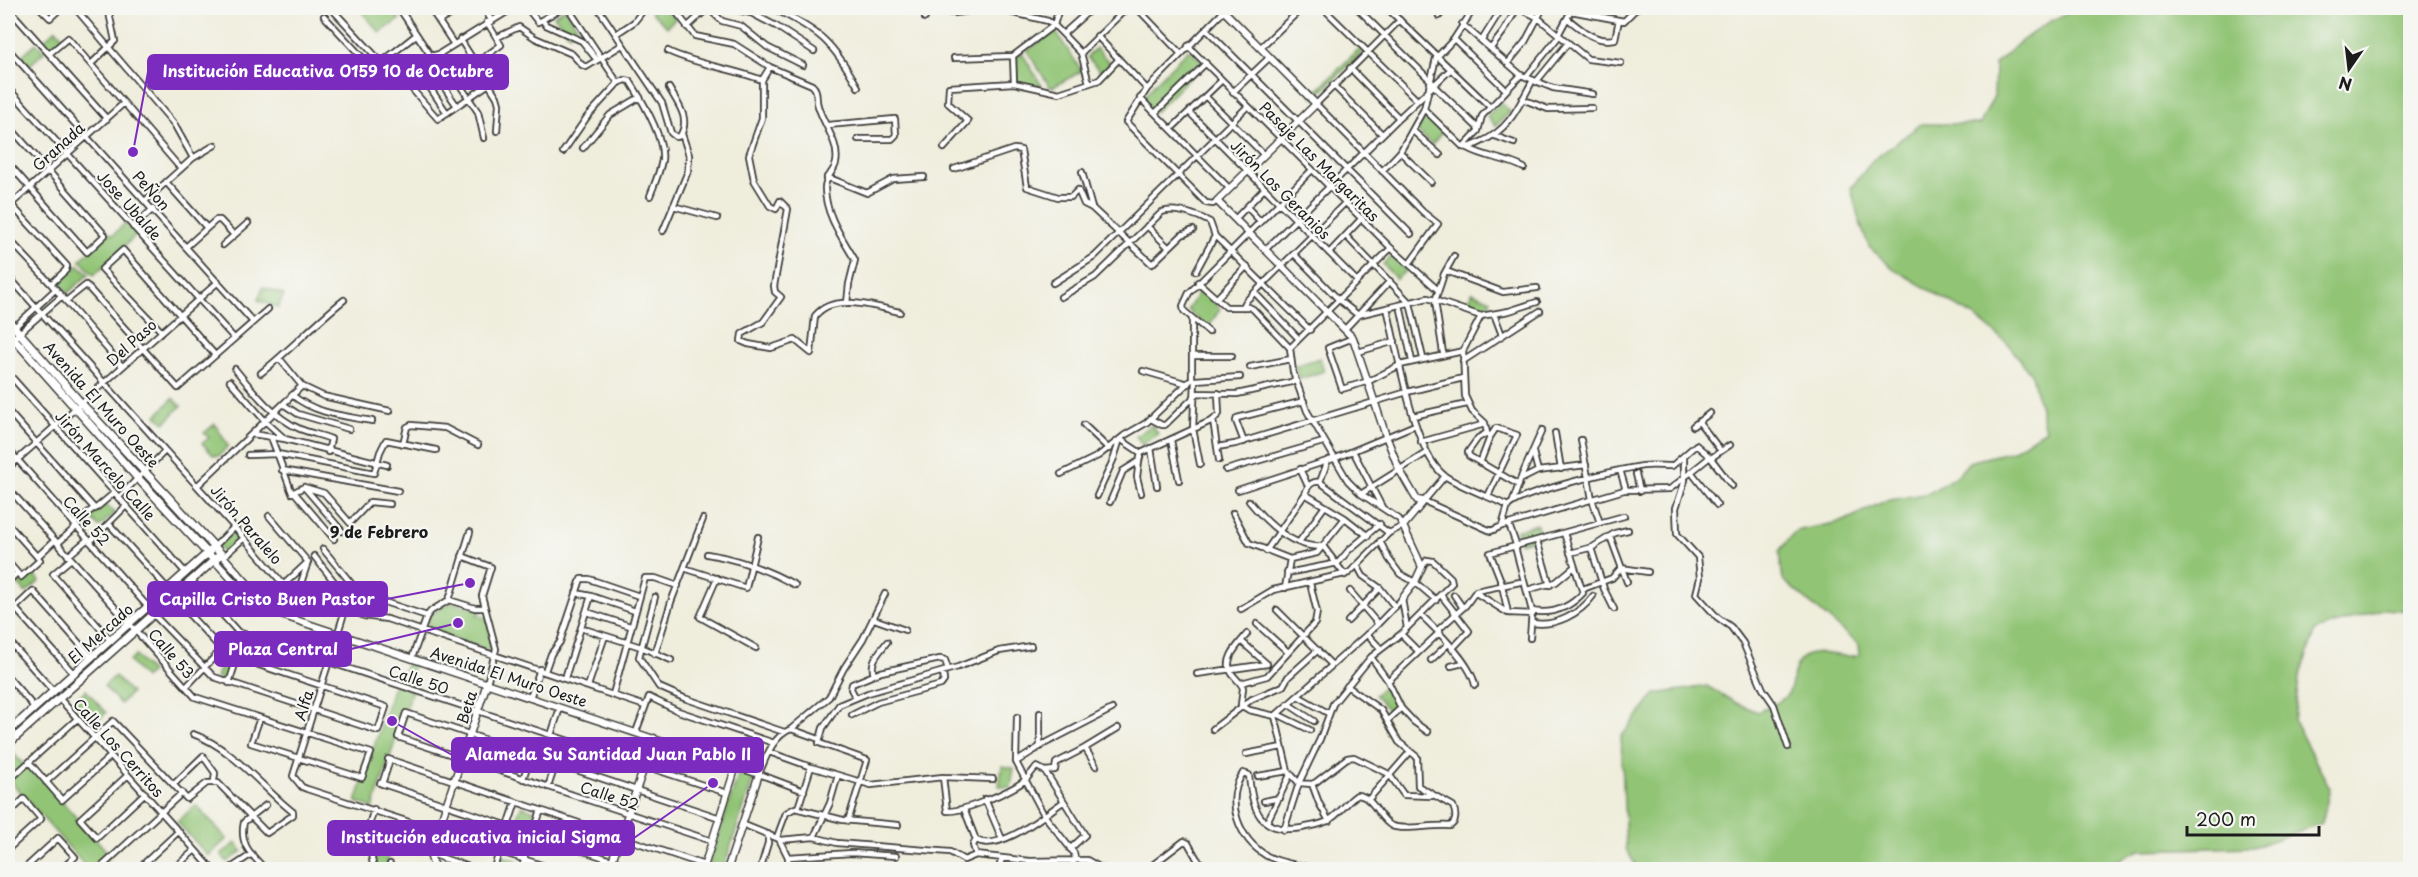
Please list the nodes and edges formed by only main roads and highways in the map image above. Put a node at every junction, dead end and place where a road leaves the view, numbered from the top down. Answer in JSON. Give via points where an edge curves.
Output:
{"nodes":[{"id":1,"x":8,"y":320,"type":"edge"},
{"id":2,"x":11,"y":334,"type":"edge"},
{"id":3,"x":78,"y":406,"type":"junction"},
{"id":4,"x":214,"y":547,"type":"junction"},
{"id":5,"x":208,"y":552,"type":"junction"},
{"id":6,"x":222,"y":556,"type":"joint"},
{"id":7,"x":214,"y":560,"type":"junction"},
{"id":8,"x":151,"y":611,"type":"junction"},
{"id":9,"x":133,"y":626,"type":"junction"},
{"id":10,"x":56,"y":695,"type":"junction"},
{"id":11,"x":8,"y":732,"type":"edge"},
{"id":12,"x":8,"y":744,"type":"edge"}],
"edges":[{"from":1,"to":2,"type":"main road","name":"Avenida El Muro Oeste"},
{"from":2,"to":3,"type":"main road","name":"Avenida El Muro Oeste"},
{"from":3,"to":4,"type":"main road","name":"Avenida El Muro Oeste"},
{"from":3,"to":5,"type":"main road","name":"Avenida El Muro Oeste"},
{"from":4,"to":5,"type":"main road","name":"El Mercado"},
{"from":4,"to":6,"type":"main road","name":"Avenida El Muro Oeste"},
{"from":5,"to":7,"type":"main road","name":"Avenida El Muro Oeste"},
{"from":5,"to":8,"type":"main road","name":"El Mercado","via":[[168,589]]},
{"from":6,"to":7,"type":"main road","name":"El Mercado"},
{"from":7,"to":8,"type":"main road","name":"El Mercado"},
{"from":8,"to":9,"type":"main road","name":"El Mercado"},
{"from":9,"to":10,"type":"main road","name":"El Mercado"},
{"from":9,"to":10,"type":"main road","name":"El Mercado","via":[[92,658]]},
{"from":10,"to":11,"type":"main road","name":"El Mercado"},
{"from":10,"to":12,"type":"main road","name":"El Mercado"}]}
